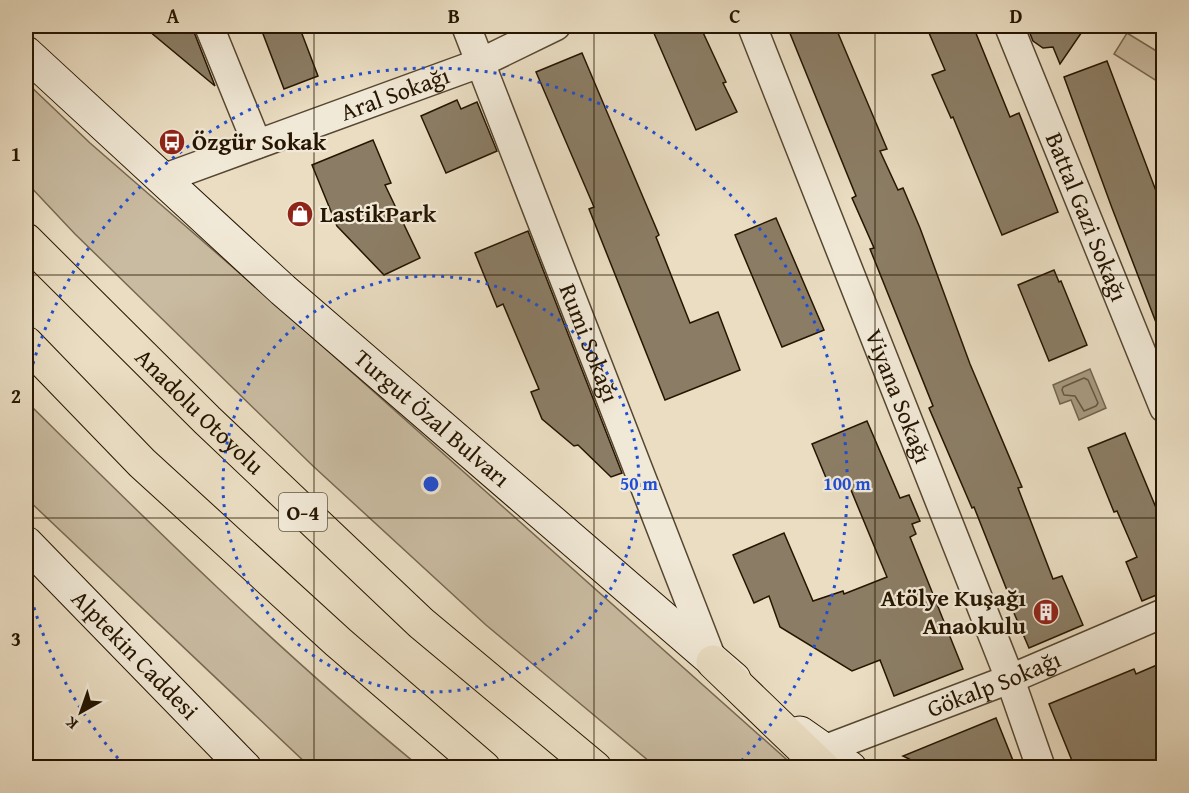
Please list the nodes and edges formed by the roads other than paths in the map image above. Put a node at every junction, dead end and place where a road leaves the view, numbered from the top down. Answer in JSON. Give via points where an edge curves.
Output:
{"nodes":[{"id":1,"x":209,"y":26,"type":"edge"},
{"id":2,"x":466,"y":26,"type":"edge"},
{"id":3,"x":556,"y":26,"type":"edge"},
{"id":4,"x":752,"y":26,"type":"edge"},
{"id":5,"x":1010,"y":26,"type":"edge"},
{"id":6,"x":26,"y":53,"type":"edge"},
{"id":7,"x":480,"y":63,"type":"junction"},
{"id":8,"x":257,"y":144,"type":"junction"},
{"id":9,"x":162,"y":179,"type":"junction"},
{"id":10,"x":26,"y":240,"type":"edge"},
{"id":11,"x":26,"y":343,"type":"edge"},
{"id":12,"x":1164,"y":408,"type":"edge"},
{"id":13,"x":26,"y":543,"type":"edge"},
{"id":14,"x":1164,"y":613,"type":"edge"},
{"id":15,"x":713,"y":662,"type":"junction"},
{"id":16,"x":1010,"y":679,"type":"junction"},
{"id":17,"x":823,"y":759,"type":"edge"},
{"id":18,"x":245,"y":768,"type":"edge"},
{"id":19,"x":484,"y":768,"type":"edge"},
{"id":20,"x":595,"y":768,"type":"edge"},
{"id":21,"x":850,"y":768,"type":"edge"},
{"id":22,"x":1041,"y":768,"type":"edge"}],
"edges":[{"from":1,"to":8,"type":"street"},
{"from":2,"to":7,"type":"street","name":"Rumi Sokağı"},
{"from":3,"to":7,"type":"street","name":"Aral Sokağı"},
{"from":4,"to":16,"type":"street","name":"Viyana Sokağı"},
{"from":5,"to":12,"type":"street","name":"Battal Gazi Sokağı"},
{"from":6,"to":9,"type":"main road","name":"Turgut Özal Bulvarı"},
{"from":7,"to":8,"type":"street","name":"Aral Sokağı"},
{"from":7,"to":15,"type":"street","name":"Rumi Sokağı"},
{"from":8,"to":9,"type":"street","name":"Aral Sokağı"},
{"from":9,"to":15,"type":"main road","name":"Turgut Özal Bulvarı","via":[[283,290]]},
{"from":10,"to":20,"type":"highway","name":"Anadolu Otoyolu","number":"O-4","via":[[207,420],[421,623]]},
{"from":11,"to":19,"type":"highway","via":[[142,463],[338,642]]},
{"from":13,"to":18,"type":"main road","name":"Alptekin Caddesi"},
{"from":14,"to":16,"type":"street","name":"Gökalp Sokağı"},
{"from":15,"to":17,"type":"highway"},
{"from":16,"to":17,"type":"street","name":"Gökalp Sokağı"},
{"from":16,"to":22,"type":"street","name":"Viyana Sokağı"},
{"from":17,"to":21,"type":"main road"}]}
